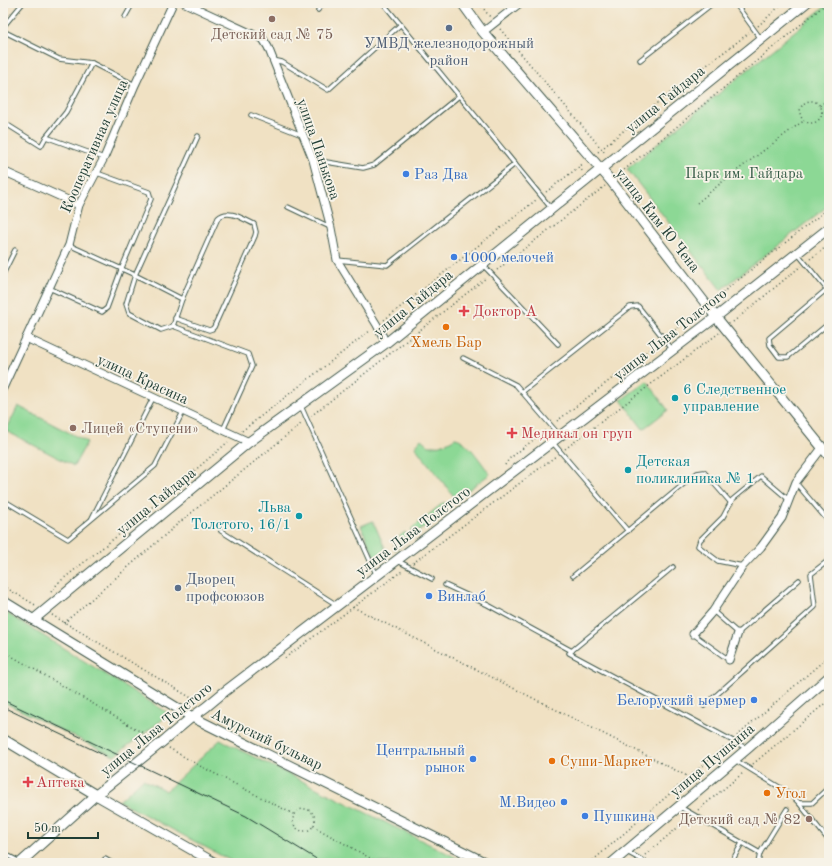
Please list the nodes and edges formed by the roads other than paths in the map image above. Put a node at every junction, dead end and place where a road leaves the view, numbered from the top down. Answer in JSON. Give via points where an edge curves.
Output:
{"nodes":[{"id":1,"x":23,"y":3,"type":"edge"},
{"id":2,"x":133,"y":3,"type":"edge"},
{"id":3,"x":173,"y":3,"type":"edge"},
{"id":4,"x":185,"y":3,"type":"edge"},
{"id":5,"x":323,"y":3,"type":"edge"},
{"id":6,"x":382,"y":3,"type":"edge"},
{"id":7,"x":462,"y":3,"type":"edge"},
{"id":8,"x":520,"y":3,"type":"edge"},
{"id":9,"x":713,"y":3,"type":"edge"},
{"id":10,"x":735,"y":3,"type":"edge"},
{"id":11,"x":806,"y":3,"type":"edge"},
{"id":12,"x":318,"y":10,"type":"dead end"},
{"id":13,"x":125,"y":17,"type":"dead end"},
{"id":14,"x":400,"y":25,"type":"junction"},
{"id":15,"x":3,"y":27,"type":"edge"},
{"id":16,"x":3,"y":31,"type":"edge"},
{"id":17,"x":484,"y":32,"type":"junction"},
{"id":18,"x":761,"y":40,"type":"junction"},
{"id":19,"x":273,"y":60,"type":"junction"},
{"id":20,"x":640,"y":60,"type":"dead end"},
{"id":21,"x":92,"y":63,"type":"junction"},
{"id":22,"x":135,"y":85,"type":"junction"},
{"id":23,"x":459,"y":96,"type":"junction"},
{"id":24,"x":251,"y":115,"type":"dead end"},
{"id":25,"x":3,"y":122,"type":"edge"},
{"id":26,"x":198,"y":136,"type":"dead end"},
{"id":27,"x":303,"y":136,"type":"junction"},
{"id":28,"x":46,"y":137,"type":"junction"},
{"id":29,"x":104,"y":158,"type":"junction"},
{"id":30,"x":313,"y":160,"type":"junction"},
{"id":31,"x":515,"y":164,"type":"junction"},
{"id":32,"x":602,"y":169,"type":"junction"},
{"id":33,"x":3,"y":171,"type":"edge"},
{"id":34,"x":97,"y":173,"type":"junction"},
{"id":35,"x":79,"y":205,"type":"junction"},
{"id":36,"x":288,"y":207,"type":"dead end"},
{"id":37,"x":552,"y":208,"type":"junction"},
{"id":38,"x":331,"y":228,"type":"junction"},
{"id":39,"x":829,"y":228,"type":"edge"},
{"id":40,"x":69,"y":245,"type":"junction"},
{"id":41,"x":15,"y":250,"type":"dead end"},
{"id":42,"x":798,"y":253,"type":"junction"},
{"id":43,"x":337,"y":260,"type":"junction"},
{"id":44,"x":483,"y":264,"type":"junction"},
{"id":45,"x":121,"y":270,"type":"junction"},
{"id":46,"x":3,"y":274,"type":"edge"},
{"id":47,"x":134,"y":275,"type":"junction"},
{"id":48,"x":49,"y":288,"type":"junction"},
{"id":49,"x":828,"y":291,"type":"edge"},
{"id":50,"x":182,"y":299,"type":"junction"},
{"id":51,"x":716,"y":317,"type":"junction"},
{"id":52,"x":175,"y":318,"type":"junction"},
{"id":53,"x":829,"y":323,"type":"edge"},
{"id":54,"x":173,"y":326,"type":"junction"},
{"id":55,"x":26,"y":338,"type":"junction"},
{"id":56,"x":386,"y":343,"type":"junction"},
{"id":57,"x":558,"y":344,"type":"dead end"},
{"id":58,"x":673,"y":350,"type":"junction"},
{"id":59,"x":463,"y":358,"type":"dead end"},
{"id":60,"x":3,"y":388,"type":"edge"},
{"id":61,"x":522,"y":392,"type":"junction"},
{"id":62,"x":153,"y":398,"type":"junction"},
{"id":63,"x":300,"y":405,"type":"junction"},
{"id":64,"x":183,"y":412,"type":"junction"},
{"id":65,"x":223,"y":430,"type":"junction"},
{"id":66,"x":556,"y":439,"type":"junction"},
{"id":67,"x":249,"y":442,"type":"junction"},
{"id":68,"x":822,"y":448,"type":"junction"},
{"id":69,"x":829,"y":456,"type":"edge"},
{"id":70,"x":796,"y":482,"type":"junction"},
{"id":71,"x":3,"y":500,"type":"edge"},
{"id":72,"x":789,"y":500,"type":"junction"},
{"id":73,"x":731,"y":503,"type":"junction"},
{"id":74,"x":91,"y":519,"type":"junction"},
{"id":75,"x":829,"y":522,"type":"edge"},
{"id":76,"x":221,"y":531,"type":"dead end"},
{"id":77,"x":628,"y":531,"type":"junction"},
{"id":78,"x":397,"y":560,"type":"junction"},
{"id":79,"x":829,"y":560,"type":"edge"},
{"id":80,"x":743,"y":566,"type":"junction"},
{"id":81,"x":673,"y":567,"type":"dead end"},
{"id":82,"x":377,"y":576,"type":"junction"},
{"id":83,"x":573,"y":576,"type":"dead end"},
{"id":84,"x":432,"y":579,"type":"dead end"},
{"id":85,"x":799,"y":580,"type":"dead end"},
{"id":86,"x":445,"y":585,"type":"dead end"},
{"id":87,"x":3,"y":601,"type":"edge"},
{"id":88,"x":338,"y":605,"type":"junction"},
{"id":89,"x":714,"y":611,"type":"junction"},
{"id":90,"x":33,"y":620,"type":"junction"},
{"id":91,"x":738,"y":633,"type":"junction"},
{"id":92,"x":693,"y":634,"type":"joint"},
{"id":93,"x":572,"y":651,"type":"junction"},
{"id":94,"x":729,"y":660,"type":"joint"},
{"id":95,"x":829,"y":677,"type":"edge"},
{"id":96,"x":704,"y":706,"type":"dead end"},
{"id":97,"x":192,"y":716,"type":"junction"},
{"id":98,"x":3,"y":739,"type":"edge"},
{"id":99,"x":747,"y":749,"type":"junction"},
{"id":100,"x":734,"y":760,"type":"junction"},
{"id":101,"x":829,"y":787,"type":"edge"},
{"id":102,"x":96,"y":795,"type":"junction"},
{"id":103,"x":799,"y":803,"type":"junction"},
{"id":104,"x":679,"y":806,"type":"junction"},
{"id":105,"x":787,"y":809,"type":"dead end"},
{"id":106,"x":829,"y":841,"type":"edge"},
{"id":107,"x":742,"y":843,"type":"junction"},
{"id":108,"x":626,"y":851,"type":"junction"},
{"id":109,"x":3,"y":853,"type":"edge"},
{"id":110,"x":760,"y":853,"type":"junction"},
{"id":111,"x":21,"y":863,"type":"edge"},
{"id":112,"x":102,"y":863,"type":"edge"},
{"id":113,"x":112,"y":863,"type":"edge"},
{"id":114,"x":215,"y":863,"type":"edge"},
{"id":115,"x":486,"y":863,"type":"edge"},
{"id":116,"x":612,"y":863,"type":"edge"},
{"id":117,"x":647,"y":863,"type":"edge"},
{"id":118,"x":731,"y":863,"type":"edge"},
{"id":119,"x":758,"y":863,"type":"edge"}],
"edges":[{"from":1,"to":15,"type":"lane"},
{"from":2,"to":13,"type":"lane"},
{"from":3,"to":22,"type":"street","name":"Кооперативная улица"},
{"from":4,"to":19,"type":"street","name":"улица Панькова","via":[[263,40]]},
{"from":5,"to":12,"type":"lane"},
{"from":6,"to":14,"type":"lane"},
{"from":7,"to":17,"type":"street","name":"улица Ким Ю Чена"},
{"from":8,"to":17,"type":"street"},
{"from":9,"to":20,"type":"lane"},
{"from":10,"to":18,"type":"lane"},
{"from":11,"to":18,"type":"street","name":"улица Гайдара"},
{"from":14,"to":19,"type":"lane","via":[[328,90],[282,62]]},
{"from":14,"to":23,"type":"lane"},
{"from":16,"to":21,"type":"lane","via":[[59,59]]},
{"from":17,"to":32,"type":"street","name":"улица Ким Ю Чена"},
{"from":18,"to":32,"type":"street","name":"улица Гайдара"},
{"from":19,"to":27,"type":"street","name":"улица Панькова"},
{"from":21,"to":22,"type":"lane"},
{"from":21,"to":28,"type":"lane","via":[[66,112]]},
{"from":22,"to":29,"type":"street","name":"Кооперативная улица"},
{"from":23,"to":30,"type":"lane","via":[[374,166],[363,168]]},
{"from":23,"to":31,"type":"lane"},
{"from":24,"to":27,"type":"lane"},
{"from":25,"to":28,"type":"lane","via":[[41,146]]},
{"from":26,"to":47,"type":"lane"},
{"from":27,"to":30,"type":"street","name":"улица Панькова"},
{"from":28,"to":29,"type":"lane"},
{"from":29,"to":34,"type":"street","name":"Кооперативная улица"},
{"from":30,"to":38,"type":"street","name":"улица Панькова"},
{"from":31,"to":37,"type":"lane"},
{"from":31,"to":43,"type":"lane","via":[[387,265]]},
{"from":32,"to":37,"type":"street","name":"улица Гайдара"},
{"from":32,"to":51,"type":"street","name":"улица Ким Ю Чена"},
{"from":33,"to":35,"type":"street"},
{"from":34,"to":35,"type":"street","name":"Кооперативная улица"},
{"from":34,"to":45,"type":"lane","via":[[149,192],[152,199]]},
{"from":35,"to":40,"type":"street","name":"Кооперативная улица"},
{"from":36,"to":38,"type":"lane"},
{"from":37,"to":44,"type":"street","name":"улица Гайдара"},
{"from":38,"to":43,"type":"street","name":"улица Панькова"},
{"from":39,"to":42,"type":"street","name":"улица Льва Толстого"},
{"from":40,"to":45,"type":"lane"},
{"from":40,"to":48,"type":"street","name":"Кооперативная улица"},
{"from":41,"to":46,"type":"lane"},
{"from":42,"to":49,"type":"lane"},
{"from":42,"to":51,"type":"street","name":"улица Льва Толстого"},
{"from":43,"to":56,"type":"street","name":"улица Панькова"},
{"from":44,"to":56,"type":"street","name":"улица Гайдара"},
{"from":44,"to":57,"type":"lane"},
{"from":45,"to":47,"type":"lane"},
{"from":45,"to":48,"type":"lane","via":[[107,308],[102,312]]},
{"from":47,"to":50,"type":"lane"},
{"from":47,"to":54,"type":"lane","via":[[126,304],[129,313],[161,330]]},
{"from":48,"to":55,"type":"street","name":"Кооперативная улица"},
{"from":49,"to":53,"type":"lane","via":[[769,338],[770,345],[779,357],[788,357]]},
{"from":50,"to":52,"type":"lane"},
{"from":50,"to":52,"type":"lane","via":[[218,218],[225,213],[254,224],[255,236],[214,327],[209,330]]},
{"from":51,"to":58,"type":"street","name":"улица Льва Толстого"},
{"from":51,"to":68,"type":"street","name":"улица Ким Ю Чена"},
{"from":52,"to":54,"type":"lane"},
{"from":54,"to":65,"type":"lane","via":[[248,354],[252,366]]},
{"from":55,"to":60,"type":"street","name":"Кооперативная улица"},
{"from":55,"to":62,"type":"street","name":"улица Красина"},
{"from":56,"to":63,"type":"street","name":"улица Гайдара"},
{"from":58,"to":61,"type":"lane","via":[[638,306],[630,307]]},
{"from":58,"to":66,"type":"street","name":"улица Льва Толстого"},
{"from":59,"to":61,"type":"lane","via":[[516,385]]},
{"from":61,"to":66,"type":"lane","via":[[551,426]]},
{"from":62,"to":64,"type":"street","name":"улица Красина"},
{"from":62,"to":74,"type":"lane"},
{"from":63,"to":67,"type":"street","name":"улица Гайдара"},
{"from":63,"to":82,"type":"lane"},
{"from":64,"to":65,"type":"street","name":"улица Красина"},
{"from":64,"to":74,"type":"lane","via":[[155,466]]},
{"from":65,"to":67,"type":"street","name":"улица Красина"},
{"from":66,"to":77,"type":"lane","via":[[561,452]]},
{"from":66,"to":78,"type":"street","name":"улица Льва Толстого"},
{"from":67,"to":90,"type":"street","name":"улица Гайдара"},
{"from":68,"to":69,"type":"street","name":"улица Ким Ю Чена"},
{"from":68,"to":70,"type":"street"},
{"from":70,"to":72,"type":"street"},
{"from":70,"to":75,"type":"lane"},
{"from":71,"to":74,"type":"lane","via":[[68,539]]},
{"from":72,"to":73,"type":"lane","via":[[761,476]]},
{"from":72,"to":80,"type":"street","via":[[782,518],[761,548]]},
{"from":73,"to":77,"type":"lane","via":[[704,472],[697,473]]},
{"from":73,"to":80,"type":"lane","via":[[723,517],[700,540],[698,546],[718,560]]},
{"from":76,"to":88,"type":"lane"},
{"from":77,"to":83,"type":"lane"},
{"from":78,"to":82,"type":"street","name":"улица Льва Толстого"},
{"from":78,"to":84,"type":"lane"},
{"from":79,"to":96,"type":"lane","via":[[811,574],[815,607]]},
{"from":80,"to":89,"type":"street"},
{"from":81,"to":93,"type":"lane"},
{"from":82,"to":88,"type":"street","name":"улица Льва Толстого"},
{"from":85,"to":91,"type":"lane"},
{"from":86,"to":93,"type":"lane","via":[[488,605]]},
{"from":87,"to":90,"type":"street","name":"Амурский бульвар"},
{"from":88,"to":97,"type":"street","name":"улица Льва Толстого"},
{"from":89,"to":91,"type":"lane"},
{"from":89,"to":92,"type":"street"},
{"from":90,"to":97,"type":"street","name":"Амурский бульвар"},
{"from":91,"to":94,"type":"street"},
{"from":92,"to":94,"type":"lane"},
{"from":93,"to":99,"type":"lane","via":[[570,653]]},
{"from":95,"to":99,"type":"street","name":"улица Пушкина"},
{"from":97,"to":102,"type":"street","name":"улица Льва Толстого"},
{"from":97,"to":115,"type":"street","name":"Амурский бульвар"},
{"from":98,"to":102,"type":"street"},
{"from":99,"to":100,"type":"street","name":"улица Пушкина"},
{"from":100,"to":103,"type":"lane","via":[[789,793]]},
{"from":100,"to":104,"type":"street","name":"улица Пушкина"},
{"from":101,"to":103,"type":"lane","via":[[812,803]]},
{"from":102,"to":111,"type":"street","name":"улица Льва Толстого"},
{"from":102,"to":114,"type":"street"},
{"from":103,"to":106,"type":"lane"},
{"from":104,"to":107,"type":"lane"},
{"from":104,"to":108,"type":"street","name":"улица Пушкина"},
{"from":105,"to":110,"type":"lane"},
{"from":107,"to":110,"type":"lane"},
{"from":107,"to":118,"type":"lane"},
{"from":108,"to":116,"type":"street","name":"улица Пушкина"},
{"from":108,"to":117,"type":"lane"},
{"from":109,"to":111,"type":"lane"},
{"from":110,"to":119,"type":"lane"},
{"from":112,"to":113,"type":"lane","via":[[105,860]]}]}
